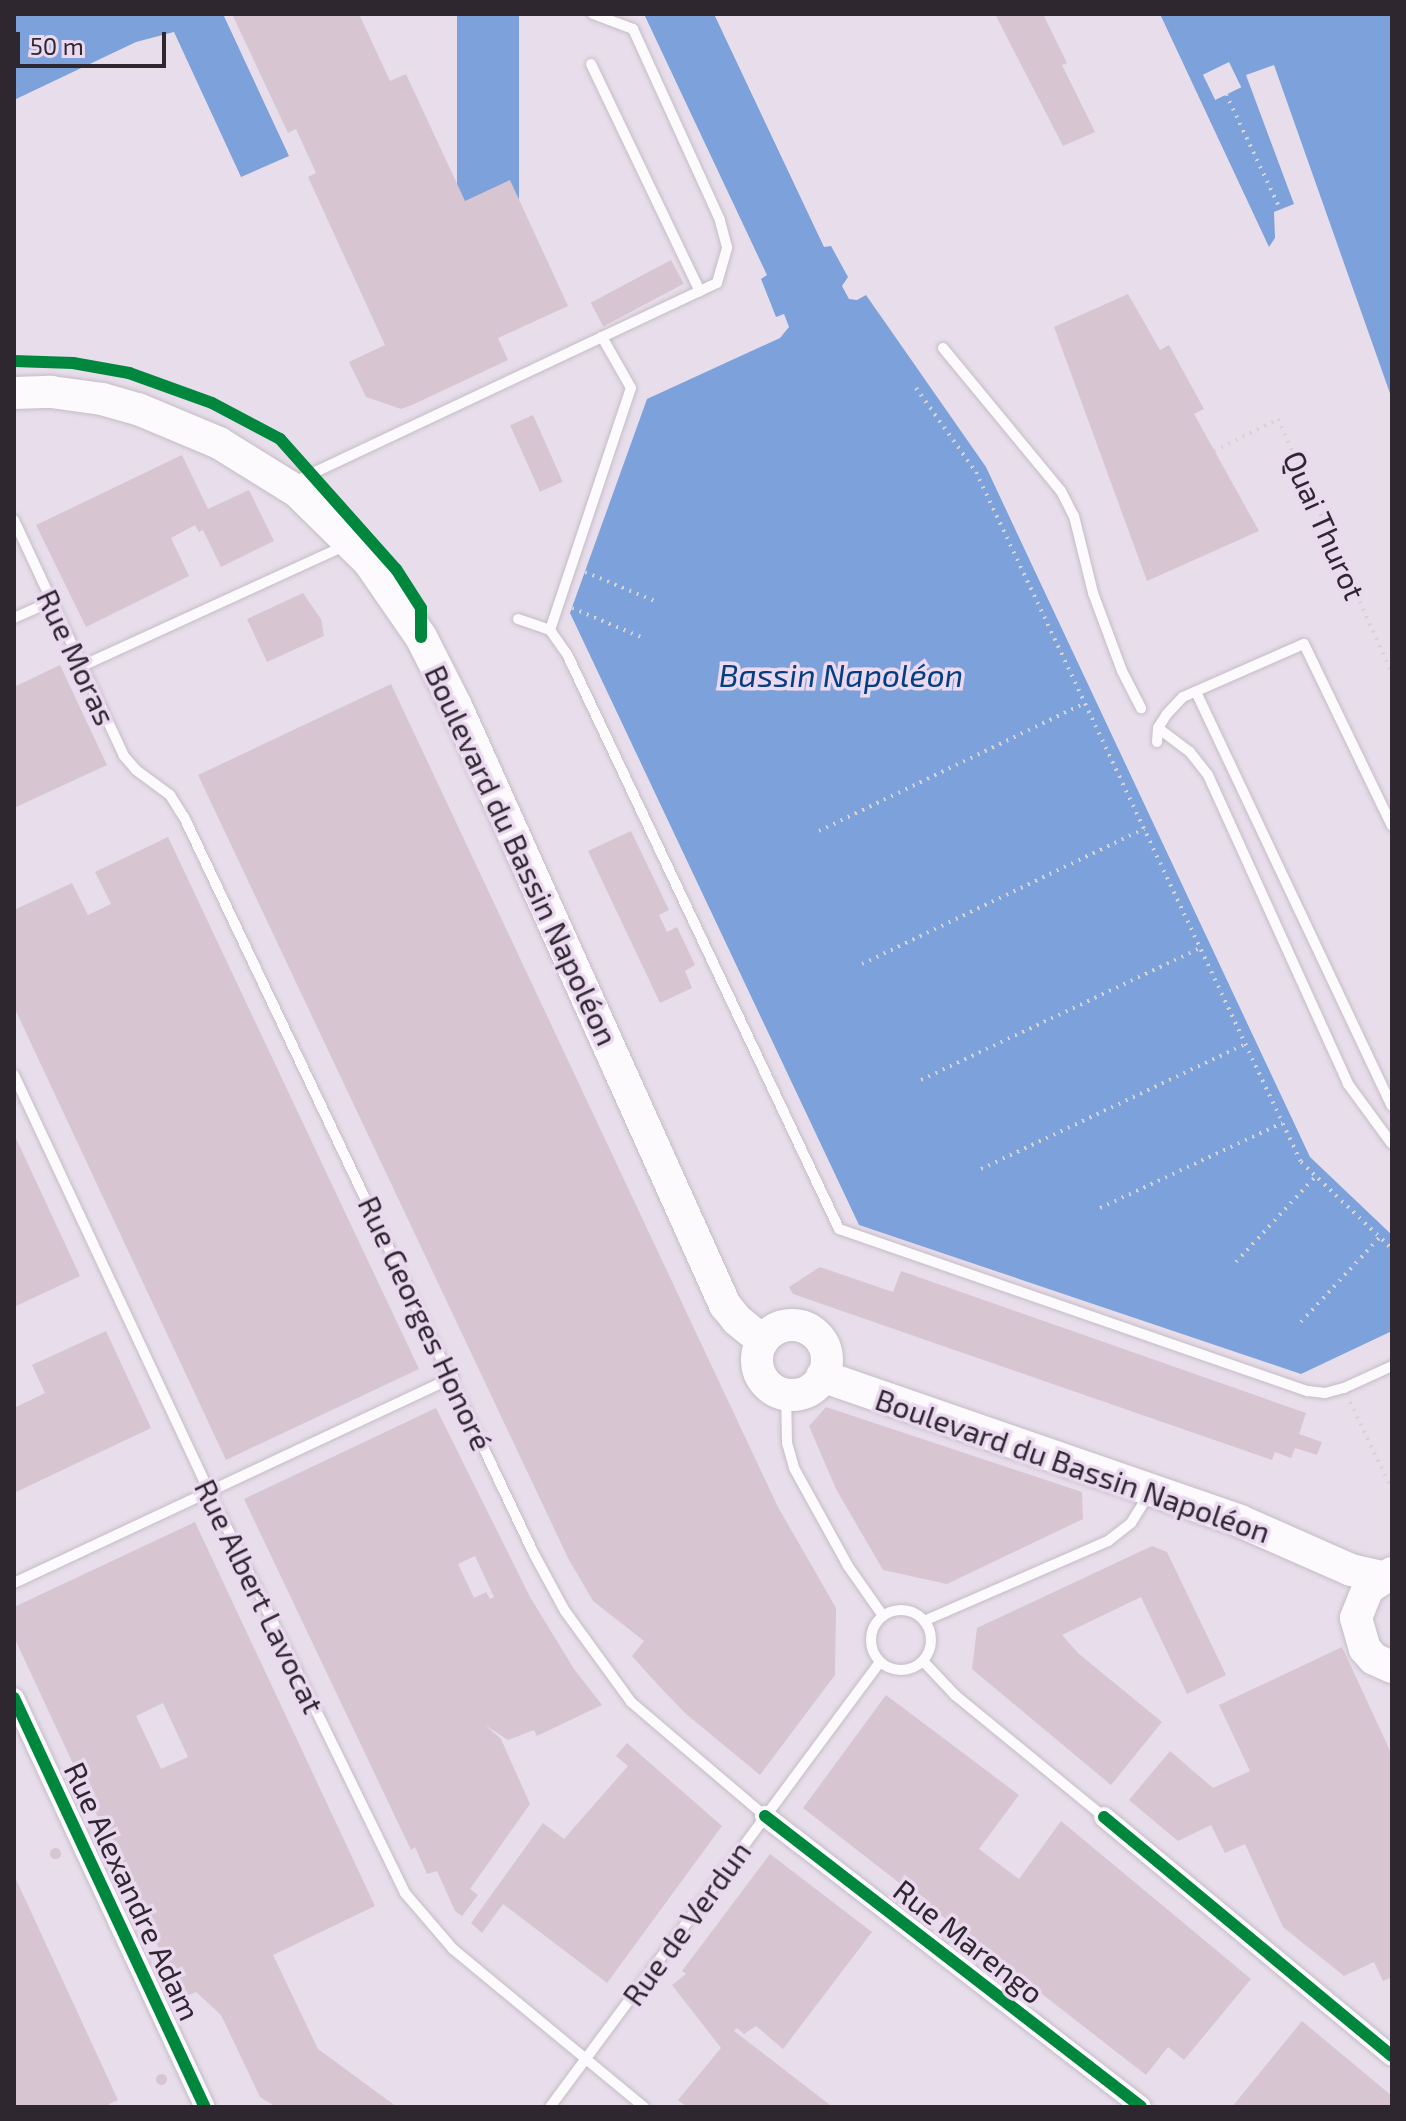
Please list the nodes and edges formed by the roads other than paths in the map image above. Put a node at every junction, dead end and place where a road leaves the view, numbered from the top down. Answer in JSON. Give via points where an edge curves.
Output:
{"nodes":[{"id":1,"x":593,"y":14,"type":"edge"},
{"id":2,"x":591,"y":64,"type":"dead end"},
{"id":3,"x":700,"y":291,"type":"junction"},
{"id":4,"x":602,"y":337,"type":"junction"},
{"id":5,"x":943,"y":348,"type":"dead end"},
{"id":6,"x":14,"y":393,"type":"edge"},
{"id":7,"x":288,"y":485,"type":"junction"},
{"id":8,"x":14,"y":520,"type":"edge"},
{"id":9,"x":352,"y":542,"type":"junction"},
{"id":10,"x":52,"y":601,"type":"junction"},
{"id":11,"x":14,"y":618,"type":"edge"},
{"id":12,"x":518,"y":619,"type":"dead end"},
{"id":13,"x":550,"y":630,"type":"junction"},
{"id":14,"x":82,"y":666,"type":"junction"},
{"id":15,"x":1196,"y":692,"type":"junction"},
{"id":16,"x":1141,"y":708,"type":"dead end"},
{"id":17,"x":1158,"y":728,"type":"junction"},
{"id":18,"x":1157,"y":742,"type":"dead end"},
{"id":19,"x":155,"y":782,"type":"joint"},
{"id":20,"x":1392,"y":826,"type":"edge"},
{"id":21,"x":14,"y":1075,"type":"edge"},
{"id":22,"x":1392,"y":1106,"type":"edge"},
{"id":23,"x":1392,"y":1144,"type":"edge"},
{"id":24,"x":763,"y":1341,"type":"junction"},
{"id":25,"x":1392,"y":1366,"type":"edge"},
{"id":26,"x":822,"y":1376,"type":"junction"},
{"id":27,"x":453,"y":1377,"type":"junction"},
{"id":28,"x":786,"y":1394,"type":"junction"},
{"id":29,"x":1151,"y":1490,"type":"junction"},
{"id":30,"x":209,"y":1491,"type":"junction"},
{"id":31,"x":1322,"y":1556,"type":"junction"},
{"id":32,"x":1387,"y":1575,"type":"edge"},
{"id":33,"x":14,"y":1583,"type":"edge"},
{"id":34,"x":883,"y":1616,"type":"junction"},
{"id":35,"x":924,"y":1621,"type":"junction"},
{"id":36,"x":1356,"y":1622,"type":"junction"},
{"id":37,"x":923,"y":1661,"type":"junction"},
{"id":38,"x":880,"y":1662,"type":"junction"},
{"id":39,"x":1387,"y":1672,"type":"edge"},
{"id":40,"x":14,"y":1698,"type":"edge"},
{"id":41,"x":765,"y":1816,"type":"junction"},
{"id":42,"x":1104,"y":1817,"type":"joint"},
{"id":43,"x":1392,"y":2056,"type":"edge"},
{"id":44,"x":586,"y":2058,"type":"junction"},
{"id":45,"x":1137,"y":2106,"type":"edge"},
{"id":46,"x":205,"y":2107,"type":"edge"},
{"id":47,"x":550,"y":2107,"type":"edge"},
{"id":48,"x":644,"y":2107,"type":"edge"}],
"edges":[{"from":1,"to":3,"type":"lane","via":[[633,29],[720,220],[727,247],[724,265],[717,283]]},
{"from":2,"to":3,"type":"lane"},
{"from":3,"to":4,"type":"lane"},
{"from":4,"to":7,"type":"lane"},
{"from":4,"to":13,"type":"lane","via":[[631,388]]},
{"from":5,"to":16,"type":"lane","via":[[1061,491],[1074,516],[1093,593]]},
{"from":6,"to":7,"type":"main road","name":"Boulevard du Bassin Napoléon","via":[[77,395],[138,409],[219,443]]},
{"from":7,"to":9,"type":"main road","name":"Boulevard du Bassin Napoléon"},
{"from":8,"to":10,"type":"lane","name":"Rue Moras"},
{"from":9,"to":14,"type":"lane"},
{"from":9,"to":24,"type":"main road","name":"Boulevard du Bassin Napoléon","via":[[391,591],[438,668],[725,1305]]},
{"from":10,"to":11,"type":"lane"},
{"from":10,"to":14,"type":"lane","name":"Rue Moras"},
{"from":12,"to":13,"type":"lane"},
{"from":13,"to":25,"type":"lane","via":[[567,654],[839,1229],[1308,1391],[1344,1388]]},
{"from":14,"to":19,"type":"lane","name":"Rue Moras","via":[[124,756]]},
{"from":15,"to":17,"type":"lane","via":[[1183,697]]},
{"from":15,"to":20,"type":"lane","via":[[1304,644]]},
{"from":15,"to":22,"type":"lane"},
{"from":17,"to":18,"type":"lane"},
{"from":17,"to":23,"type":"lane","via":[[1190,752],[1208,775],[1348,1084]]},
{"from":19,"to":27,"type":"lane","name":"Rue Georges Honoré","via":[[175,802],[191,833]]},
{"from":21,"to":30,"type":"lane","name":"Rue Albert Lavocat"},
{"from":24,"to":26,"type":"main road","via":[[787,1326],[810,1331],[824,1349]]},
{"from":24,"to":28,"type":"main road","via":[[757,1358],[761,1376]]},
{"from":26,"to":28,"type":"main road","via":[[803,1393]]},
{"from":26,"to":29,"type":"main road","name":"Boulevard du Bassin Napoléon"},
{"from":27,"to":30,"type":"lane"},
{"from":27,"to":41,"type":"lane","name":"Rue Georges Honoré","via":[[534,1554],[596,1658],[652,1722]]},
{"from":28,"to":34,"type":"lane","via":[[787,1443],[794,1468],[848,1566]]},
{"from":29,"to":31,"type":"main road","name":"Boulevard du Bassin Napoléon"},
{"from":29,"to":35,"type":"lane","via":[[1131,1523],[1108,1541]]},
{"from":30,"to":33,"type":"lane"},
{"from":30,"to":44,"type":"lane","name":"Rue Albert Lavocat","via":[[405,1893],[453,1949]]},
{"from":31,"to":32,"type":"main road","name":"Boulevard du Bassin Napoléon","via":[[1351,1570]]},
{"from":31,"to":36,"type":"main road"},
{"from":32,"to":36,"type":"main road","via":[[1362,1596]]},
{"from":34,"to":35,"type":"lane","via":[[907,1611]]},
{"from":34,"to":38,"type":"lane","via":[[871,1638]]},
{"from":35,"to":37,"type":"lane","via":[[931,1641]]},
{"from":36,"to":39,"type":"main road","via":[[1362,1645]]},
{"from":37,"to":38,"type":"lane","via":[[899,1670]]},
{"from":37,"to":42,"type":"lane","via":[[955,1695]]},
{"from":38,"to":41,"type":"lane","name":"Rue de Verdun"},
{"from":40,"to":46,"type":"street","name":"Rue Alexandre Adam"},
{"from":41,"to":44,"type":"lane","name":"Rue de Verdun"},
{"from":41,"to":45,"type":"street","name":"Rue Marengo"},
{"from":42,"to":43,"type":"street"},
{"from":44,"to":47,"type":"lane","name":"Rue de Verdun"},
{"from":44,"to":48,"type":"lane","name":"Rue Albert Lavocat"}]}
